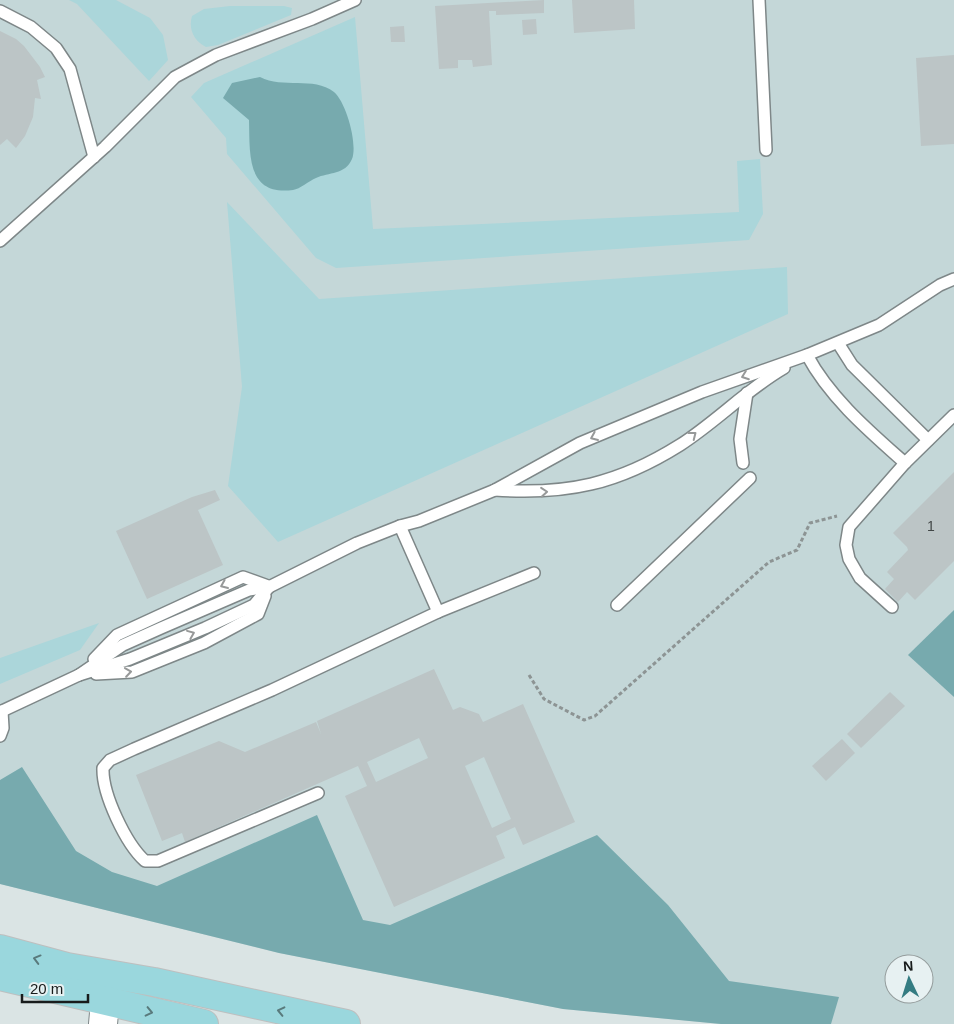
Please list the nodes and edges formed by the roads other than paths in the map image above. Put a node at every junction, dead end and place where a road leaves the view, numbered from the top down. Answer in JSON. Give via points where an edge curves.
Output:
{"nodes":[{"id":1,"x":355,"y":0,"type":"edge"},
{"id":2,"x":760,"y":0,"type":"edge"},
{"id":3,"x":0,"y":11,"type":"edge"},
{"id":4,"x":766,"y":150,"type":"dead end"},
{"id":5,"x":94,"y":157,"type":"junction"},
{"id":6,"x":0,"y":241,"type":"edge"},
{"id":7,"x":954,"y":279,"type":"edge"},
{"id":8,"x":838,"y":342,"type":"junction"},
{"id":9,"x":807,"y":355,"type":"junction"},
{"id":10,"x":747,"y":393,"type":"junction"},
{"id":11,"x":954,"y":415,"type":"edge"},
{"id":12,"x":928,"y":440,"type":"junction"},
{"id":13,"x":743,"y":463,"type":"dead end"},
{"id":14,"x":905,"y":463,"type":"junction"},
{"id":15,"x":750,"y":478,"type":"dead end"},
{"id":16,"x":495,"y":490,"type":"junction"},
{"id":17,"x":400,"y":526,"type":"junction"},
{"id":18,"x":534,"y":573,"type":"dead end"},
{"id":19,"x":269,"y":586,"type":"junction"},
{"id":20,"x":617,"y":605,"type":"dead end"},
{"id":21,"x":892,"y":607,"type":"dead end"},
{"id":22,"x":438,"y":612,"type":"junction"},
{"id":23,"x":79,"y":675,"type":"junction"},
{"id":24,"x":1,"y":712,"type":"edge"},
{"id":25,"x":0,"y":736,"type":"edge"},
{"id":26,"x":318,"y":792,"type":"dead end"},
{"id":27,"x":0,"y":949,"type":"edge"},
{"id":28,"x":67,"y":967,"type":"junction"},
{"id":29,"x":0,"y":976,"type":"edge"},
{"id":30,"x":154,"y":982,"type":"junction"},
{"id":31,"x":104,"y":1013,"type":"edge"},
{"id":32,"x":204,"y":1024,"type":"edge"},
{"id":33,"x":346,"y":1024,"type":"edge"}],
"edges":[{"from":1,"to":5,"type":"lane","via":[[216,55],[175,76]]},
{"from":2,"to":4,"type":"lane"},
{"from":3,"to":5,"type":"lane","via":[[31,27],[56,48],[70,69]]},
{"from":5,"to":6,"type":"lane"},
{"from":7,"to":8,"type":"lane","via":[[879,325]]},
{"from":8,"to":9,"type":"lane"},
{"from":8,"to":12,"type":"lane","via":[[852,365]]},
{"from":9,"to":10,"type":"lane"},
{"from":9,"to":14,"type":"lane","via":[[819,377],[860,422]]},
{"from":9,"to":16,"type":"lane","one_way":true,"via":[[702,392],[580,443]]},
{"from":10,"to":13,"type":"lane","via":[[740,439]]},
{"from":16,"to":10,"type":"lane","one_way":true,"via":[[540,492],[609,481],[680,445]]},
{"from":11,"to":12,"type":"lane"},
{"from":12,"to":14,"type":"lane"},
{"from":14,"to":21,"type":"lane","via":[[849,527],[846,545],[849,559],[860,578]]},
{"from":15,"to":20,"type":"lane"},
{"from":16,"to":17,"type":"lane","via":[[419,522]]},
{"from":17,"to":19,"type":"lane"},
{"from":17,"to":22,"type":"lane"},
{"from":18,"to":22,"type":"lane"},
{"from":23,"to":19,"type":"lane","one_way":true,"via":[[130,659],[205,628],[254,604]]},
{"from":19,"to":23,"type":"lane","one_way":true,"via":[[243,576],[183,602],[118,635]]},
{"from":22,"to":26,"type":"lane","via":[[272,690],[110,760],[103,768],[102,781],[127,839],[145,861],[158,861]]},
{"from":23,"to":24,"type":"lane"},
{"from":24,"to":25,"type":"lane","via":[[3,728]]},
{"from":28,"to":27,"type":"main road","one_way":true},
{"from":28,"to":30,"type":"main road"},
{"from":28,"to":31,"type":"street","via":[[83,977]]},
{"from":29,"to":31,"type":"main road"},
{"from":30,"to":31,"type":"street","via":[[132,989]]},
{"from":33,"to":30,"type":"main road","one_way":true},
{"from":31,"to":32,"type":"main road","one_way":true}]}
